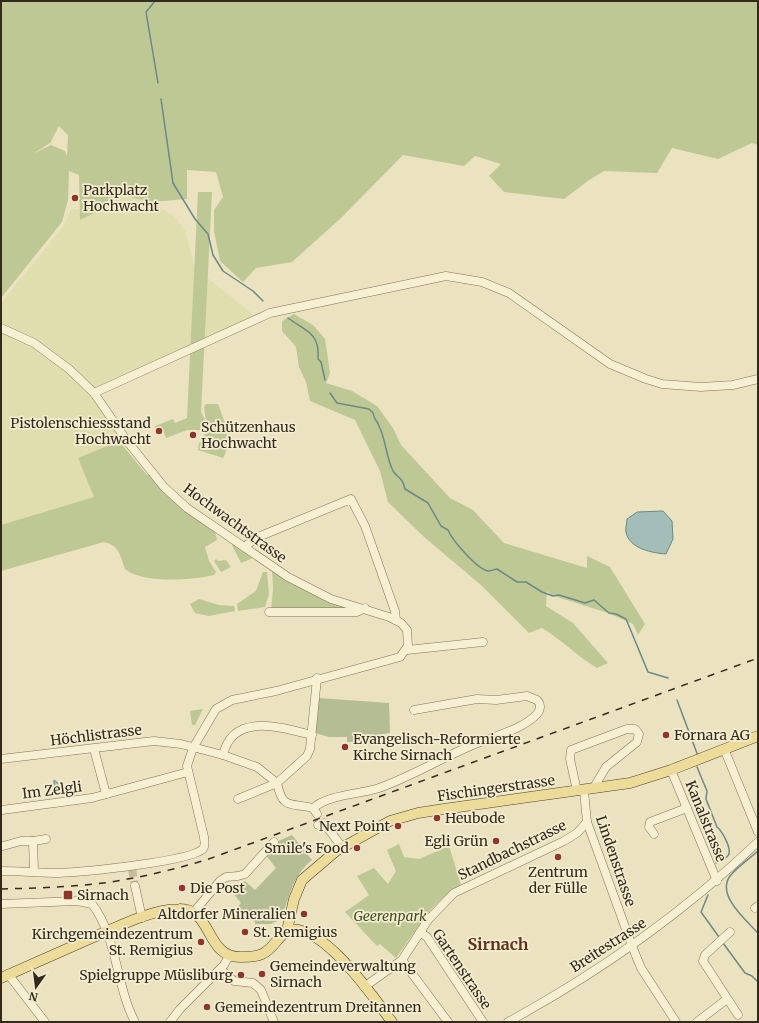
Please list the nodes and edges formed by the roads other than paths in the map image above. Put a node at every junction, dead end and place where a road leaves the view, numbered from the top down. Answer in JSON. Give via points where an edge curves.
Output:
{"nodes":[{"id":1,"x":1,"y":328,"type":"edge"},
{"id":2,"x":758,"y":378,"type":"edge"},
{"id":3,"x":94,"y":393,"type":"junction"},
{"id":4,"x":244,"y":547,"type":"junction"},
{"id":5,"x":365,"y":608,"type":"junction"},
{"id":6,"x":269,"y":612,"type":"dead end"},
{"id":7,"x":396,"y":620,"type":"junction"},
{"id":8,"x":483,"y":642,"type":"dead end"},
{"id":9,"x":407,"y":650,"type":"junction"},
{"id":10,"x":317,"y":678,"type":"junction"},
{"id":11,"x":414,"y":710,"type":"dead end"},
{"id":12,"x":312,"y":735,"type":"junction"},
{"id":13,"x":758,"y":736,"type":"edge"},
{"id":14,"x":193,"y":748,"type":"junction"},
{"id":15,"x":94,"y":749,"type":"junction"},
{"id":16,"x":725,"y":751,"type":"junction"},
{"id":17,"x":223,"y":755,"type":"junction"},
{"id":18,"x":1,"y":759,"type":"edge"},
{"id":19,"x":671,"y":770,"type":"junction"},
{"id":20,"x":188,"y":772,"type":"junction"},
{"id":21,"x":277,"y":783,"type":"junction"},
{"id":22,"x":585,"y":791,"type":"junction"},
{"id":23,"x":106,"y":794,"type":"junction"},
{"id":24,"x":238,"y":799,"type":"dead end"},
{"id":25,"x":687,"y":808,"type":"junction"},
{"id":26,"x":2,"y":810,"type":"edge"},
{"id":27,"x":588,"y":822,"type":"junction"},
{"id":28,"x":321,"y":824,"type":"dead end"},
{"id":29,"x":758,"y":832,"type":"edge"},
{"id":30,"x":654,"y":834,"type":"dead end"},
{"id":31,"x":46,"y":839,"type":"dead end"},
{"id":32,"x":33,"y":841,"type":"junction"},
{"id":33,"x":274,"y":842,"type":"dead end"},
{"id":34,"x":758,"y":842,"type":"edge"},
{"id":35,"x":3,"y":846,"type":"dead end"},
{"id":36,"x":342,"y":847,"type":"junction"},
{"id":37,"x":1,"y":871,"type":"edge"},
{"id":38,"x":34,"y":871,"type":"junction"},
{"id":39,"x":717,"y":881,"type":"junction"},
{"id":40,"x":135,"y":886,"type":"tunnel mouth"},
{"id":41,"x":1,"y":904,"type":"edge"},
{"id":42,"x":194,"y":912,"type":"junction"},
{"id":43,"x":142,"y":918,"type":"junction"},
{"id":44,"x":289,"y":930,"type":"junction"},
{"id":45,"x":107,"y":931,"type":"junction"},
{"id":46,"x":420,"y":932,"type":"junction"},
{"id":47,"x":730,"y":932,"type":"dead end"},
{"id":48,"x":632,"y":946,"type":"junction"},
{"id":49,"x":229,"y":956,"type":"junction"},
{"id":50,"x":402,"y":960,"type":"junction"},
{"id":51,"x":220,"y":969,"type":"junction"},
{"id":52,"x":4,"y":976,"type":"edge"},
{"id":53,"x":364,"y":987,"type":"junction"},
{"id":54,"x":727,"y":999,"type":"junction"},
{"id":55,"x":738,"y":1015,"type":"dead end"},
{"id":56,"x":523,"y":1018,"type":"edge"},
{"id":57,"x":45,"y":1022,"type":"edge"},
{"id":58,"x":135,"y":1022,"type":"edge"},
{"id":59,"x":170,"y":1022,"type":"edge"},
{"id":60,"x":274,"y":1022,"type":"edge"},
{"id":61,"x":392,"y":1022,"type":"edge"},
{"id":62,"x":448,"y":1022,"type":"edge"},
{"id":63,"x":483,"y":1022,"type":"edge"},
{"id":64,"x":508,"y":1022,"type":"edge"},
{"id":65,"x":676,"y":1022,"type":"edge"},
{"id":66,"x":696,"y":1022,"type":"edge"}],
"edges":[{"from":1,"to":3,"type":"street","name":"Hochwachtstrasse","via":[[34,343],[69,369]]},
{"from":2,"to":3,"type":"street","via":[[734,385],[701,387],[669,385],[646,379],[610,364],[509,293],[482,282],[446,276],[270,313]]},
{"from":3,"to":4,"type":"street","name":"Hochwachtstrasse","via":[[127,441],[164,487],[186,508]]},
{"from":4,"to":5,"type":"street","name":"Hochwachtstrasse","via":[[288,578],[331,599]]},
{"from":4,"to":7,"type":"street","via":[[258,537],[351,499],[364,526]]},
{"from":5,"to":6,"type":"street","via":[[357,612]]},
{"from":5,"to":7,"type":"street","name":"Hochwachtstrasse"},
{"from":7,"to":9,"type":"street","name":"Hochwachtstrasse","via":[[407,630]]},
{"from":8,"to":9,"type":"street"},
{"from":9,"to":10,"type":"street","via":[[400,657]]},
{"from":10,"to":12,"type":"street"},
{"from":10,"to":14,"type":"street","via":[[221,705],[216,709]]},
{"from":11,"to":21,"type":"street","via":[[477,699],[496,700],[527,696],[537,700],[540,706],[535,715],[517,727],[468,747],[419,772],[361,794],[324,801],[315,811],[285,802],[279,794]]},
{"from":12,"to":17,"type":"street","via":[[269,725],[255,726],[242,729],[232,736]]},
{"from":12,"to":21,"type":"street","via":[[307,756]]},
{"from":13,"to":16,"type":"main road","name":"Fischingerstrasse"},
{"from":14,"to":15,"type":"street","name":"Höchlistrasse","via":[[177,743],[154,741]]},
{"from":14,"to":17,"type":"street","name":"Höchlistrasse"},
{"from":14,"to":20,"type":"street","via":[[188,761]]},
{"from":15,"to":18,"type":"street","name":"Höchlistrasse"},
{"from":15,"to":23,"type":"street"},
{"from":16,"to":19,"type":"main road","name":"Fischingerstrasse"},
{"from":16,"to":29,"type":"street"},
{"from":17,"to":21,"type":"street","name":"Höchlistrasse","via":[[257,767]]},
{"from":19,"to":22,"type":"main road","name":"Fischingerstrasse","via":[[630,783]]},
{"from":19,"to":25,"type":"street","name":"Kanalstrasse"},
{"from":20,"to":23,"type":"street","name":"Im Zelgli"},
{"from":20,"to":38,"type":"street","via":[[204,837],[204,847],[188,856],[132,867],[59,872]]},
{"from":21,"to":24,"type":"street"},
{"from":22,"to":22,"type":"street","name":"Lindenstrasse","via":[[570,758],[571,750],[627,729],[635,729],[639,734],[637,742],[606,767]]},
{"from":22,"to":27,"type":"street","name":"Lindenstrasse"},
{"from":22,"to":36,"type":"main road","name":"Fischingerstrasse","via":[[399,817]]},
{"from":23,"to":26,"type":"street","name":"Im Zelgli"},
{"from":25,"to":30,"type":"street","via":[[650,822],[649,827]]},
{"from":25,"to":39,"type":"street","name":"Kanalstrasse"},
{"from":27,"to":46,"type":"street","name":"Standbachstrasse","via":[[564,842],[454,893],[437,909]]},
{"from":27,"to":48,"type":"street","name":"Lindenstrasse"},
{"from":28,"to":36,"type":"street"},
{"from":31,"to":32,"type":"street"},
{"from":32,"to":35,"type":"street"},
{"from":32,"to":38,"type":"street"},
{"from":33,"to":42,"type":"street","via":[[245,874],[226,877],[220,881]]},
{"from":34,"to":39,"type":"street","name":"Breitestrasse"},
{"from":36,"to":44,"type":"main road","name":"Fischingerstrasse","via":[[302,880],[294,899]]},
{"from":37,"to":38,"type":"street"},
{"from":39,"to":48,"type":"street","name":"Breitestrasse","via":[[676,915]]},
{"from":40,"to":43,"type":"street"},
{"from":41,"to":45,"type":"street","via":[[88,902]]},
{"from":42,"to":43,"type":"main road","via":[[176,909]]},
{"from":42,"to":49,"type":"main road","via":[[218,948]]},
{"from":43,"to":45,"type":"main road"},
{"from":44,"to":49,"type":"main road","via":[[270,949],[261,954]]},
{"from":44,"to":53,"type":"main road","via":[[304,932],[324,943],[340,957]]},
{"from":45,"to":52,"type":"main road"},
{"from":45,"to":58,"type":"street","via":[[126,1000]]},
{"from":46,"to":50,"type":"street","name":"Standbachstrasse"},
{"from":46,"to":63,"type":"street","name":"Gartenstrasse","via":[[427,937]]},
{"from":47,"to":54,"type":"street","via":[[705,955],[703,962]]},
{"from":48,"to":56,"type":"street","name":"Breitestrasse"},
{"from":48,"to":65,"type":"street","name":"Lindenstrasse","via":[[641,968]]},
{"from":49,"to":51,"type":"street"},
{"from":50,"to":53,"type":"street","name":"Standbachstrasse"},
{"from":50,"to":62,"type":"street"},
{"from":51,"to":59,"type":"street","via":[[180,1008]]},
{"from":51,"to":60,"type":"street","via":[[234,981],[253,983],[261,990]]},
{"from":52,"to":57,"type":"street"},
{"from":53,"to":61,"type":"main road"},
{"from":54,"to":55,"type":"street"},
{"from":54,"to":66,"type":"street"},
{"from":56,"to":64,"type":"street","name":"Breitestrasse"}]}
